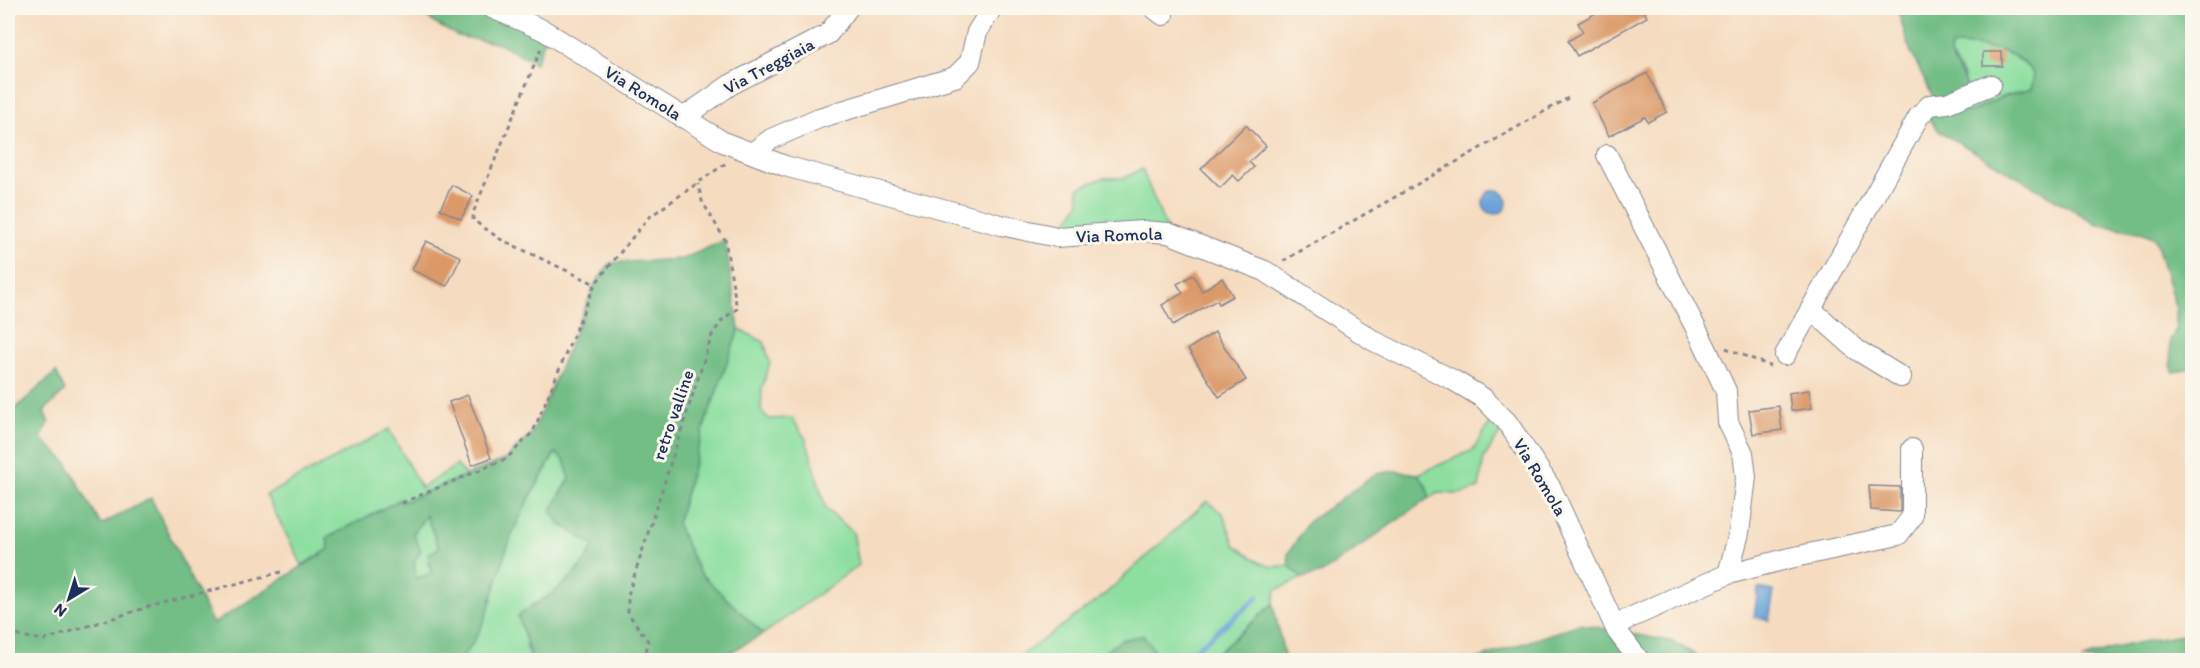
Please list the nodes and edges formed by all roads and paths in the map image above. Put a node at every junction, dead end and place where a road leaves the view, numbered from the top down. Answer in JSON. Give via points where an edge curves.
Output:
{"nodes":[{"id":1,"x":492,"y":8,"type":"edge"},
{"id":2,"x":848,"y":8,"type":"edge"},
{"id":3,"x":992,"y":8,"type":"edge"},
{"id":4,"x":548,"y":33,"type":"junction"},
{"id":5,"x":1991,"y":85,"type":"dead end"},
{"id":6,"x":1568,"y":98,"type":"dead end"},
{"id":7,"x":683,"y":118,"type":"junction"},
{"id":8,"x":746,"y":151,"type":"junction"},
{"id":9,"x":1607,"y":155,"type":"dead end"},
{"id":10,"x":698,"y":184,"type":"junction"},
{"id":11,"x":1265,"y":271,"type":"junction"},
{"id":12,"x":595,"y":284,"type":"junction"},
{"id":13,"x":1812,"y":310,"type":"junction"},
{"id":14,"x":1706,"y":346,"type":"junction"},
{"id":15,"x":1785,"y":355,"type":"joint"},
{"id":16,"x":1900,"y":377,"type":"dead end"},
{"id":17,"x":1912,"y":449,"type":"dead end"},
{"id":18,"x":402,"y":502,"type":"dead end"},
{"id":19,"x":281,"y":572,"type":"dead end"},
{"id":20,"x":1728,"y":574,"type":"junction"},
{"id":21,"x":1614,"y":625,"type":"junction"},
{"id":22,"x":8,"y":633,"type":"edge"},
{"id":23,"x":645,"y":660,"type":"edge"},
{"id":24,"x":1639,"y":660,"type":"edge"}],
"edges":[{"from":1,"to":4,"type":"street","name":"Via Romola"},
{"from":2,"to":7,"type":"street","name":"Via Treggiaia","via":[[828,34],[730,85]]},
{"from":3,"to":8,"type":"street","via":[[977,32],[970,62],[956,77],[819,118]]},
{"from":4,"to":7,"type":"street","name":"Via Romola"},
{"from":4,"to":12,"type":"path","via":[[473,220],[500,239]]},
{"from":5,"to":13,"type":"street","via":[[1947,103],[1930,105],[1919,116]]},
{"from":6,"to":11,"type":"path"},
{"from":7,"to":8,"type":"street","name":"Via Romola"},
{"from":8,"to":10,"type":"path"},
{"from":8,"to":11,"type":"street","name":"Via Romola","via":[[796,169],[1058,237],[1167,232]]},
{"from":9,"to":14,"type":"street"},
{"from":10,"to":12,"type":"path","via":[[648,218]]},
{"from":10,"to":23,"type":"path","name":"retro valline","via":[[702,201],[724,240],[737,309],[723,319],[712,335],[628,595],[628,613],[648,641]]},
{"from":11,"to":21,"type":"street","name":"Via Romola","via":[[1374,341],[1483,398],[1507,422],[1551,488]]},
{"from":12,"to":18,"type":"path","via":[[533,432],[506,459]]},
{"from":13,"to":15,"type":"street"},
{"from":13,"to":16,"type":"street","via":[[1857,350]]},
{"from":14,"to":15,"type":"path","via":[[1726,348],[1772,367]]},
{"from":14,"to":20,"type":"street","via":[[1726,392],[1728,422],[1743,453],[1739,533]]},
{"from":17,"to":20,"type":"street","via":[[1912,517],[1898,535]]},
{"from":19,"to":22,"type":"path","via":[[44,640]]},
{"from":20,"to":21,"type":"street"},
{"from":21,"to":24,"type":"street","name":"Via Romola"}]}
